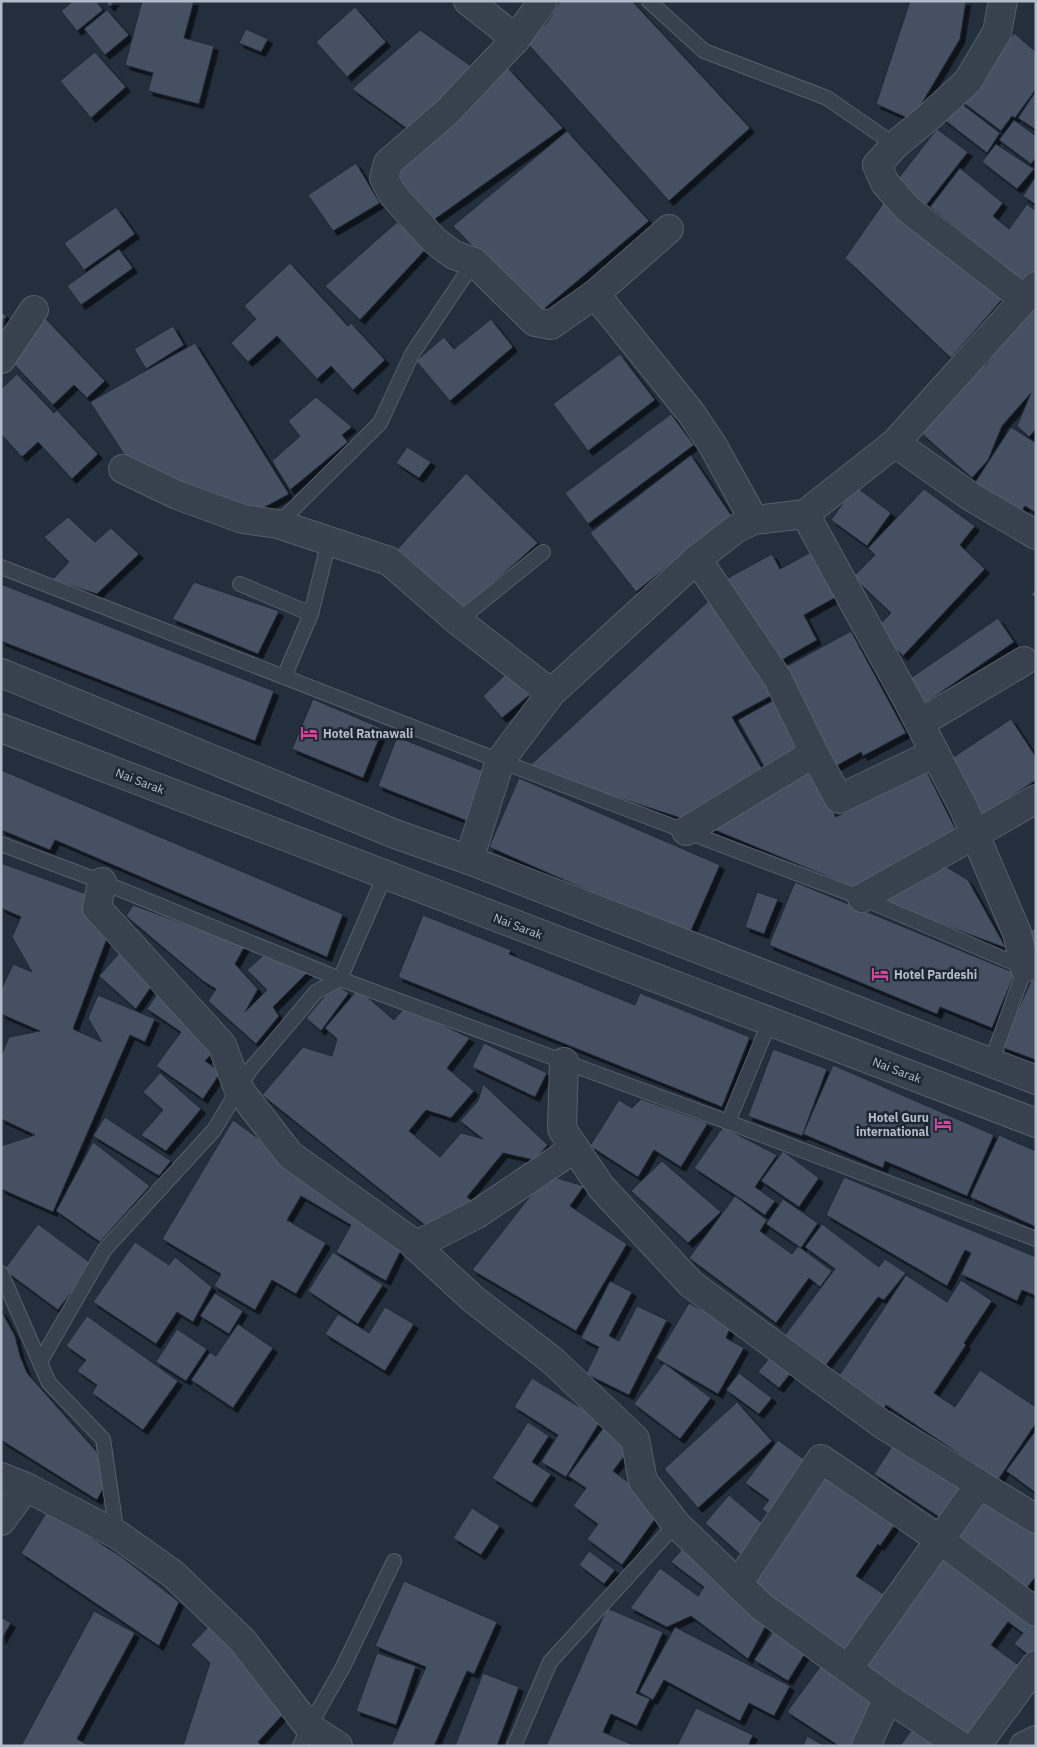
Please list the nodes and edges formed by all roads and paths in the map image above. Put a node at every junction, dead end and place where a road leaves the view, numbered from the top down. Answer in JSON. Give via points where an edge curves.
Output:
{"nodes":[{"id":1,"x":468,"y":1,"type":"edge"},
{"id":2,"x":543,"y":1,"type":"edge"},
{"id":3,"x":649,"y":1,"type":"edge"},
{"id":4,"x":1003,"y":1,"type":"edge"},
{"id":5,"x":516,"y":39,"type":"junction"},
{"id":6,"x":895,"y":145,"type":"junction"},
{"id":7,"x":669,"y":229,"type":"dead end"},
{"id":8,"x":474,"y":262,"type":"junction"},
{"id":9,"x":1030,"y":293,"type":"edge"},
{"id":10,"x":595,"y":294,"type":"junction"},
{"id":11,"x":34,"y":310,"type":"dead end"},
{"id":12,"x":1,"y":359,"type":"edge"},
{"id":13,"x":895,"y":443,"type":"junction"},
{"id":14,"x":123,"y":469,"type":"dead end"},
{"id":15,"x":805,"y":514,"type":"junction"},
{"id":16,"x":754,"y":520,"type":"junction"},
{"id":17,"x":278,"y":524,"type":"junction"},
{"id":18,"x":1036,"y":535,"type":"edge"},
{"id":19,"x":329,"y":541,"type":"junction"},
{"id":20,"x":543,"y":552,"type":"dead end"},
{"id":21,"x":697,"y":559,"type":"junction"},
{"id":22,"x":1,"y":566,"type":"edge"},
{"id":23,"x":240,"y":584,"type":"dead end"},
{"id":24,"x":310,"y":614,"type":"junction"},
{"id":25,"x":458,"y":621,"type":"junction"},
{"id":26,"x":1024,"y":661,"type":"dead end"},
{"id":27,"x":1,"y":673,"type":"edge"},
{"id":28,"x":284,"y":677,"type":"junction"},
{"id":29,"x":551,"y":693,"type":"junction"},
{"id":30,"x":920,"y":723,"type":"junction"},
{"id":31,"x":1,"y":728,"type":"edge"},
{"id":32,"x":814,"y":753,"type":"junction"},
{"id":33,"x":935,"y":753,"type":"junction"},
{"id":34,"x":500,"y":761,"type":"junction"},
{"id":35,"x":1036,"y":799,"type":"edge"},
{"id":36,"x":686,"y":832,"type":"junction"},
{"id":37,"x":395,"y":834,"type":"junction"},
{"id":38,"x":974,"y":835,"type":"junction"},
{"id":39,"x":1,"y":844,"type":"edge"},
{"id":40,"x":469,"y":860,"type":"junction"},
{"id":41,"x":385,"y":875,"type":"junction"},
{"id":42,"x":102,"y":882,"type":"junction"},
{"id":43,"x":862,"y":898,"type":"junction"},
{"id":44,"x":1026,"y":928,"type":"edge"},
{"id":45,"x":1030,"y":970,"type":"edge"},
{"id":46,"x":340,"y":980,"type":"junction"},
{"id":47,"x":770,"y":1021,"type":"junction"},
{"id":48,"x":564,"y":1062,"type":"junction"},
{"id":49,"x":991,"y":1062,"type":"junction"},
{"id":50,"x":1036,"y":1080,"type":"edge"},
{"id":51,"x":238,"y":1088,"type":"junction"},
{"id":52,"x":728,"y":1122,"type":"junction"},
{"id":53,"x":1036,"y":1123,"type":"edge"},
{"id":54,"x":575,"y":1148,"type":"junction"},
{"id":55,"x":1036,"y":1239,"type":"edge"},
{"id":56,"x":416,"y":1246,"type":"junction"},
{"id":57,"x":1,"y":1272,"type":"edge"},
{"id":58,"x":40,"y":1362,"type":"junction"},
{"id":59,"x":1,"y":1477,"type":"edge"},
{"id":60,"x":979,"y":1485,"type":"junction"},
{"id":61,"x":26,"y":1487,"type":"junction"},
{"id":62,"x":1036,"y":1519,"type":"edge"},
{"id":63,"x":1,"y":1521,"type":"edge"},
{"id":64,"x":676,"y":1524,"type":"junction"},
{"id":65,"x":118,"y":1536,"type":"junction"},
{"id":66,"x":939,"y":1539,"type":"junction"},
{"id":67,"x":394,"y":1561,"type":"dead end"},
{"id":68,"x":738,"y":1584,"type":"junction"},
{"id":69,"x":1036,"y":1612,"type":"edge"},
{"id":70,"x":1036,"y":1665,"type":"edge"},
{"id":71,"x":848,"y":1669,"type":"junction"},
{"id":72,"x":888,"y":1698,"type":"junction"},
{"id":73,"x":304,"y":1736,"type":"edge"},
{"id":74,"x":1036,"y":1740,"type":"edge"},
{"id":75,"x":338,"y":1746,"type":"edge"},
{"id":76,"x":514,"y":1746,"type":"edge"},
{"id":77,"x":866,"y":1746,"type":"edge"},
{"id":78,"x":961,"y":1746,"type":"edge"},
{"id":79,"x":976,"y":1746,"type":"edge"},
{"id":80,"x":1024,"y":1746,"type":"edge"}],
"edges":[{"from":1,"to":5,"type":"street"},
{"from":2,"to":5,"type":"street"},
{"from":3,"to":6,"type":"lane","via":[[704,51],[827,98]]},
{"from":4,"to":6,"type":"street","via":[[997,32],[968,81]]},
{"from":5,"to":8,"type":"street","via":[[447,112],[388,163],[384,178],[393,195],[435,241],[454,255]]},
{"from":6,"to":9,"type":"street","via":[[877,165],[884,183],[908,209]]},
{"from":7,"to":10,"type":"street"},
{"from":8,"to":10,"type":"street","via":[[535,322],[551,325]]},
{"from":8,"to":17,"type":"lane","via":[[412,354],[380,423]]},
{"from":9,"to":13,"type":"street"},
{"from":10,"to":16,"type":"street","via":[[691,413]]},
{"from":11,"to":12,"type":"street"},
{"from":13,"to":15,"type":"street"},
{"from":13,"to":18,"type":"street","via":[[970,496]]},
{"from":14,"to":17,"type":"street","via":[[177,496],[243,518]]},
{"from":15,"to":16,"type":"street"},
{"from":15,"to":30,"type":"street"},
{"from":16,"to":21,"type":"street","via":[[737,528]]},
{"from":17,"to":19,"type":"street"},
{"from":19,"to":24,"type":"lane"},
{"from":19,"to":25,"type":"street","via":[[389,561]]},
{"from":20,"to":25,"type":"lane"},
{"from":21,"to":29,"type":"street"},
{"from":21,"to":32,"type":"street","via":[[778,679]]},
{"from":22,"to":28,"type":"lane"},
{"from":23,"to":24,"type":"lane"},
{"from":24,"to":28,"type":"lane"},
{"from":25,"to":29,"type":"street"},
{"from":26,"to":30,"type":"street"},
{"from":27,"to":37,"type":"street"},
{"from":28,"to":34,"type":"lane"},
{"from":29,"to":34,"type":"street"},
{"from":30,"to":33,"type":"street"},
{"from":31,"to":41,"type":"street","name":"Nai Sarak"},
{"from":32,"to":33,"type":"street","via":[[839,799]]},
{"from":32,"to":36,"type":"street"},
{"from":33,"to":38,"type":"street"},
{"from":34,"to":36,"type":"lane"},
{"from":34,"to":40,"type":"street"},
{"from":35,"to":38,"type":"street"},
{"from":36,"to":43,"type":"lane"},
{"from":37,"to":40,"type":"street"},
{"from":37,"to":41,"type":"street"},
{"from":38,"to":43,"type":"street"},
{"from":38,"to":44,"type":"street"},
{"from":39,"to":42,"type":"lane"},
{"from":40,"to":49,"type":"street"},
{"from":41,"to":46,"type":"lane"},
{"from":41,"to":47,"type":"street","name":"Nai Sarak"},
{"from":42,"to":46,"type":"lane"},
{"from":42,"to":51,"type":"street","via":[[97,908],[222,1045]]},
{"from":43,"to":45,"type":"lane"},
{"from":44,"to":45,"type":"street"},
{"from":45,"to":49,"type":"lane"},
{"from":46,"to":48,"type":"lane"},
{"from":46,"to":51,"type":"lane","via":[[316,992]]},
{"from":47,"to":52,"type":"lane"},
{"from":47,"to":53,"type":"street","name":"Nai Sarak"},
{"from":48,"to":52,"type":"lane"},
{"from":48,"to":54,"type":"street","via":[[562,1128]]},
{"from":49,"to":50,"type":"street"},
{"from":51,"to":56,"type":"street","via":[[290,1155]]},
{"from":51,"to":58,"type":"lane","via":[[214,1130],[105,1249]]},
{"from":52,"to":55,"type":"lane"},
{"from":54,"to":56,"type":"street","via":[[478,1214]]},
{"from":54,"to":60,"type":"street","via":[[601,1187],[691,1284],[882,1424]]},
{"from":56,"to":64,"type":"street","via":[[472,1299],[553,1361],[635,1439],[643,1481]]},
{"from":57,"to":58,"type":"lane"},
{"from":58,"to":65,"type":"lane","via":[[49,1383],[104,1440]]},
{"from":59,"to":61,"type":"street"},
{"from":60,"to":62,"type":"street"},
{"from":60,"to":66,"type":"street"},
{"from":61,"to":63,"type":"street"},
{"from":61,"to":65,"type":"street"},
{"from":64,"to":68,"type":"street"},
{"from":64,"to":76,"type":"lane","via":[[550,1662]]},
{"from":65,"to":73,"type":"street","via":[[173,1574],[242,1640]]},
{"from":66,"to":68,"type":"street","via":[[821,1460]]},
{"from":66,"to":69,"type":"street"},
{"from":66,"to":71,"type":"street"},
{"from":67,"to":73,"type":"lane","via":[[343,1667]]},
{"from":68,"to":71,"type":"street","via":[[761,1606]]},
{"from":70,"to":79,"type":"street"},
{"from":71,"to":72,"type":"street"},
{"from":72,"to":77,"type":"street"},
{"from":72,"to":78,"type":"street"},
{"from":73,"to":75,"type":"street"},
{"from":74,"to":80,"type":"street"}]}
